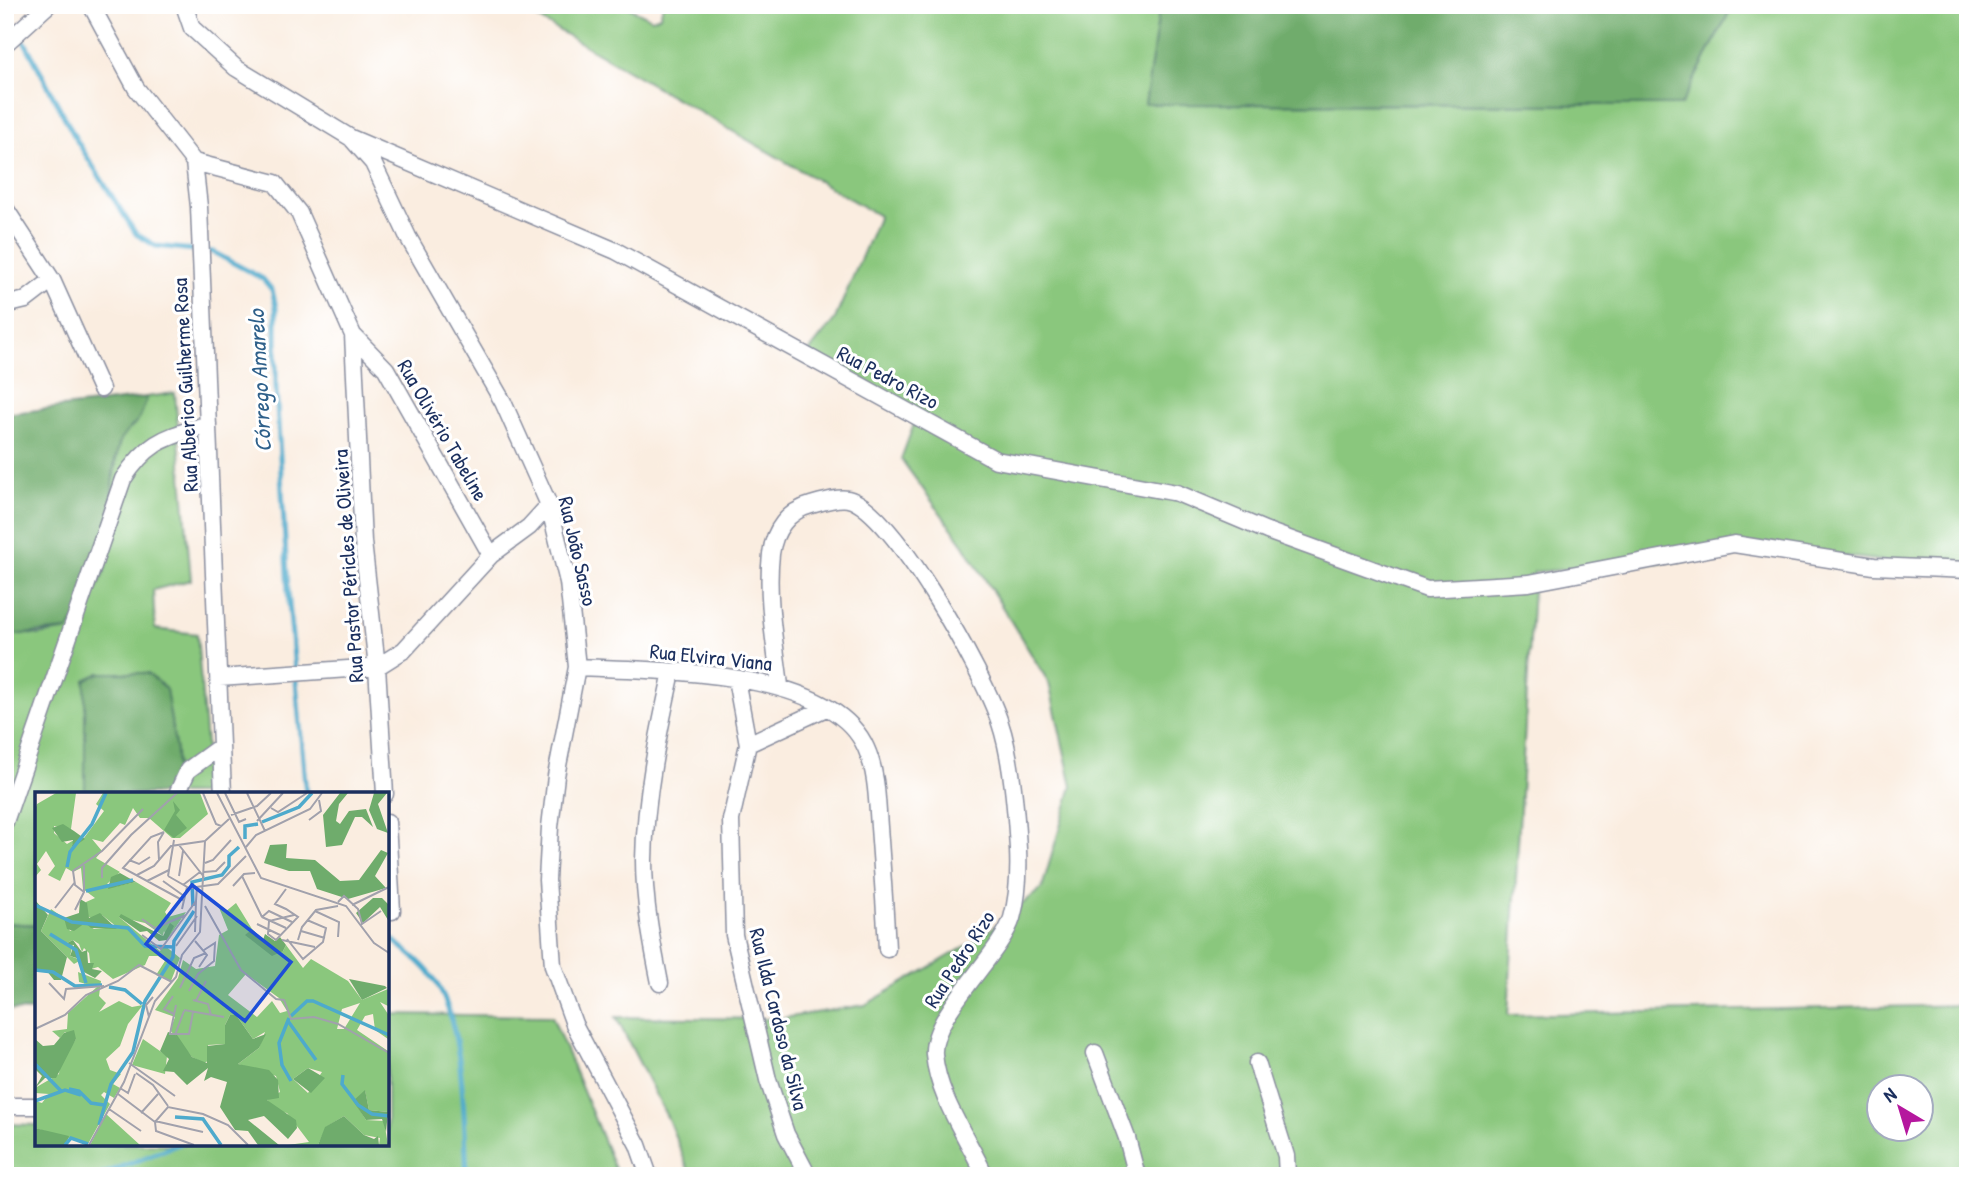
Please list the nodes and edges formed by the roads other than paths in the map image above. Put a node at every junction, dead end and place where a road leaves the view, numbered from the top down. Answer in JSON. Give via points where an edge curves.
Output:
{"nodes":[{"id":1,"x":48,"y":5,"type":"edge"},
{"id":2,"x":91,"y":5,"type":"edge"},
{"id":3,"x":184,"y":5,"type":"edge"},
{"id":4,"x":8,"y":42,"type":"edge"},
{"id":5,"x":351,"y":138,"type":"junction"},
{"id":6,"x":194,"y":162,"type":"junction"},
{"id":7,"x":5,"y":208,"type":"edge"},
{"id":8,"x":52,"y":280,"type":"junction"},
{"id":9,"x":5,"y":305,"type":"edge"},
{"id":10,"x":353,"y":335,"type":"junction"},
{"id":11,"x":101,"y":389,"type":"dead end"},
{"id":12,"x":208,"y":425,"type":"junction"},
{"id":13,"x":549,"y":505,"type":"junction"},
{"id":14,"x":491,"y":555,"type":"junction"},
{"id":15,"x":1968,"y":570,"type":"edge"},
{"id":16,"x":377,"y":667,"type":"junction"},
{"id":17,"x":577,"y":667,"type":"junction"},
{"id":18,"x":672,"y":672,"type":"junction"},
{"id":19,"x":219,"y":678,"type":"junction"},
{"id":20,"x":736,"y":679,"type":"junction"},
{"id":21,"x":780,"y":686,"type":"junction"},
{"id":22,"x":826,"y":708,"type":"junction"},
{"id":23,"x":748,"y":744,"type":"junction"},
{"id":24,"x":221,"y":746,"type":"junction"},
{"id":25,"x":178,"y":792,"type":"edge"},
{"id":26,"x":223,"y":792,"type":"edge"},
{"id":27,"x":385,"y":792,"type":"edge"},
{"id":28,"x":5,"y":822,"type":"edge"},
{"id":29,"x":388,"y":840,"type":"edge"},
{"id":30,"x":392,"y":911,"type":"dead end"},
{"id":31,"x":887,"y":949,"type":"dead end"},
{"id":32,"x":660,"y":983,"type":"dead end"},
{"id":33,"x":1095,"y":1053,"type":"dead end"},
{"id":34,"x":1257,"y":1063,"type":"dead end"},
{"id":35,"x":5,"y":1106,"type":"edge"},
{"id":36,"x":35,"y":1106,"type":"edge"},
{"id":37,"x":649,"y":1176,"type":"edge"},
{"id":38,"x":808,"y":1176,"type":"edge"},
{"id":39,"x":985,"y":1176,"type":"edge"},
{"id":40,"x":1137,"y":1176,"type":"edge"},
{"id":41,"x":1287,"y":1176,"type":"edge"}],
"edges":[{"from":1,"to":4,"type":"street"},
{"from":2,"to":6,"type":"street","via":[[136,88]]},
{"from":3,"to":5,"type":"street","name":"Rua João Sasso","via":[[192,28],[236,68]]},
{"from":5,"to":13,"type":"street","name":"Rua João Sasso","via":[[373,163],[408,237],[480,356]]},
{"from":5,"to":15,"type":"street","name":"Rua Pedro Rizo","via":[[616,251],[996,460],[1177,493],[1427,589],[1529,583],[1734,544],[1874,566]]},
{"from":6,"to":10,"type":"street","name":"Rua Olivério Tabeline","via":[[275,183],[299,213]]},
{"from":6,"to":12,"type":"street","name":"Rua Alberico Guilherme Rosa"},
{"from":7,"to":8,"type":"street"},
{"from":8,"to":9,"type":"street","via":[[26,300]]},
{"from":8,"to":11,"type":"street"},
{"from":10,"to":14,"type":"street","name":"Rua Olivério Tabeline","via":[[386,369]]},
{"from":10,"to":16,"type":"street","name":"Rua Pastor Péricles de Oliveira","via":[[363,541]]},
{"from":12,"to":19,"type":"street","name":"Rua Alberico Guilherme Rosa"},
{"from":12,"to":28,"type":"street","via":[[160,440],[139,455],[123,479]]},
{"from":13,"to":14,"type":"street","via":[[529,527]]},
{"from":13,"to":17,"type":"street","name":"Rua João Sasso","via":[[568,582]]},
{"from":14,"to":16,"type":"street","via":[[414,640]]},
{"from":16,"to":19,"type":"street"},
{"from":16,"to":27,"type":"street","name":"Rua Pastor Péricles de Oliveira"},
{"from":17,"to":18,"type":"street","name":"Rua Elvira Viana"},
{"from":17,"to":37,"type":"street","name":"Rua João Sasso","via":[[550,827],[547,880],[553,966],[574,1024],[638,1145]]},
{"from":18,"to":20,"type":"street","name":"Rua Elvira Viana"},
{"from":18,"to":32,"type":"street","via":[[649,797],[644,861],[648,921]]},
{"from":19,"to":24,"type":"street","name":"Rua Alberico Guilherme Rosa"},
{"from":20,"to":21,"type":"street","name":"Rua Elvira Viana"},
{"from":20,"to":23,"type":"street"},
{"from":21,"to":22,"type":"street","name":"Rua Elvira Viana"},
{"from":21,"to":39,"type":"street","name":"Rua Pedro Rizo","via":[[768,576],[772,544],[783,521],[802,507],[847,499],[867,509],[909,557],[982,680],[1001,724],[1018,850],[1012,920],[940,1029],[934,1051],[948,1104]]},
{"from":22,"to":23,"type":"street"},
{"from":22,"to":31,"type":"street","name":"Rua Elvira Viana","via":[[851,722],[866,749],[876,787]]},
{"from":23,"to":38,"type":"street","name":"Rua Ilda Cardoso da Silva","via":[[732,820],[734,935],[768,1080],[786,1134]]},
{"from":24,"to":25,"type":"street","via":[[188,770]]},
{"from":24,"to":26,"type":"street","name":"Rua Alberico Guilherme Rosa"},
{"from":29,"to":30,"type":"street"},
{"from":33,"to":40,"type":"street"},
{"from":34,"to":41,"type":"street","via":[[1286,1156]]},
{"from":35,"to":36,"type":"street"}]}
